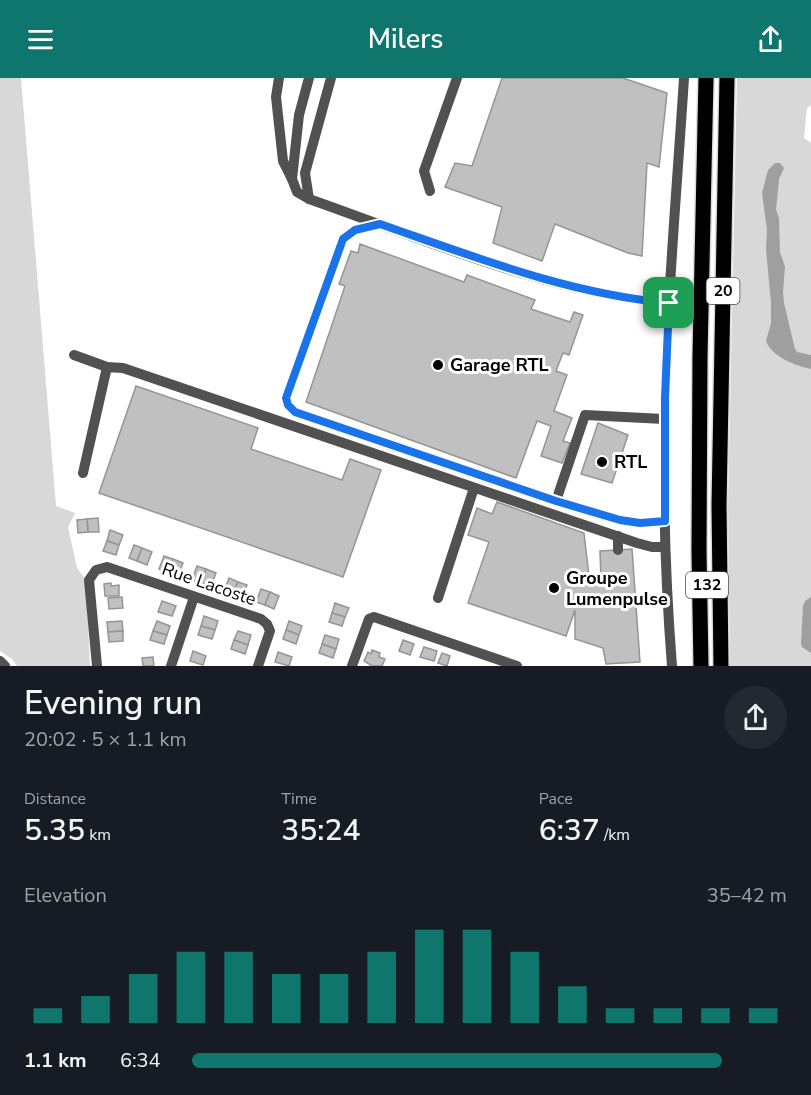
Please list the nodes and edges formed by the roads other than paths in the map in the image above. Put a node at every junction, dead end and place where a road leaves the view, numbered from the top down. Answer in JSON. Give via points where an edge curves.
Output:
{"nodes":[{"id":1,"x":279,"y":78,"type":"edge"},
{"id":2,"x":309,"y":78,"type":"edge"},
{"id":3,"x":331,"y":78,"type":"edge"},
{"id":4,"x":458,"y":78,"type":"edge"},
{"id":5,"x":684,"y":78,"type":"edge"},
{"id":6,"x":706,"y":78,"type":"edge"},
{"id":7,"x":714,"y":78,"type":"edge"},
{"id":8,"x":727,"y":78,"type":"edge"},
{"id":9,"x":292,"y":179,"type":"junction"},
{"id":10,"x":430,"y":191,"type":"dead end"},
{"id":11,"x":309,"y":199,"type":"junction"},
{"id":12,"x":380,"y":224,"type":"junction"},
{"id":13,"x":669,"y":303,"type":"junction"},
{"id":14,"x":74,"y":355,"type":"dead end"},
{"id":15,"x":700,"y":356,"type":"junction"},
{"id":16,"x":107,"y":367,"type":"junction"},
{"id":17,"x":664,"y":420,"type":"junction"},
{"id":18,"x":83,"y":473,"type":"dead end"},
{"id":19,"x":474,"y":488,"type":"junction"},
{"id":20,"x":556,"y":501,"type":"junction"},
{"id":21,"x":665,"y":521,"type":"junction"},
{"id":22,"x":618,"y":536,"type":"junction"},
{"id":23,"x":666,"y":547,"type":"junction"},
{"id":24,"x":618,"y":550,"type":"dead end"},
{"id":25,"x":194,"y":597,"type":"junction"},
{"id":26,"x":438,"y":598,"type":"dead end"},
{"id":27,"x":0,"y":661,"type":"edge"},
{"id":28,"x":5,"y":666,"type":"edge"},
{"id":29,"x":96,"y":666,"type":"edge"},
{"id":30,"x":171,"y":666,"type":"edge"},
{"id":31,"x":258,"y":666,"type":"edge"},
{"id":32,"x":352,"y":666,"type":"edge"},
{"id":33,"x":517,"y":666,"type":"edge"},
{"id":34,"x":672,"y":666,"type":"edge"},
{"id":35,"x":693,"y":666,"type":"edge"},
{"id":36,"x":701,"y":666,"type":"edge"},
{"id":37,"x":708,"y":666,"type":"edge"},
{"id":38,"x":721,"y":666,"type":"edge"}],
"edges":[{"from":1,"to":9,"type":"street","via":[[276,97],[283,161]]},
{"from":2,"to":9,"type":"street","via":[[299,116]]},
{"from":3,"to":11,"type":"street","via":[[305,173]]},
{"from":4,"to":10,"type":"street","via":[[424,171]]},
{"from":5,"to":13,"type":"street"},
{"from":6,"to":15,"type":"highway","number":"20"},
{"from":7,"to":37,"type":"highway","number":"132","via":[[706,476]]},
{"from":8,"to":38,"type":"highway","number":"20","via":[[719,505]]},
{"from":9,"to":11,"type":"street","via":[[297,192]]},
{"from":11,"to":12,"type":"street"},
{"from":12,"to":13,"type":"street","via":[[528,276],[617,297]]},
{"from":12,"to":20,"type":"street","via":[[355,230],[343,239],[286,398],[288,405],[295,412]]},
{"from":13,"to":17,"type":"street"},
{"from":14,"to":16,"type":"street"},
{"from":15,"to":35,"type":"highway","via":[[690,529]]},
{"from":15,"to":36,"type":"highway"},
{"from":16,"to":18,"type":"street"},
{"from":16,"to":19,"type":"street","via":[[123,368]]},
{"from":17,"to":20,"type":"street","via":[[585,415]]},
{"from":17,"to":21,"type":"street"},
{"from":19,"to":22,"type":"street"},
{"from":19,"to":26,"type":"street"},
{"from":20,"to":21,"type":"street","via":[[626,522]]},
{"from":21,"to":23,"type":"street"},
{"from":22,"to":23,"type":"street","via":[[652,547]]},
{"from":22,"to":24,"type":"street"},
{"from":23,"to":34,"type":"street"},
{"from":25,"to":29,"type":"street","name":"Rue Lacoste","via":[[107,567],[96,570],[89,580]]},
{"from":25,"to":30,"type":"street"},
{"from":25,"to":31,"type":"street","name":"Rue Lacoste","via":[[267,624],[270,631]]},
{"from":27,"to":28,"type":"street"},
{"from":32,"to":33,"type":"street","via":[[369,619],[374,617]]}]}
